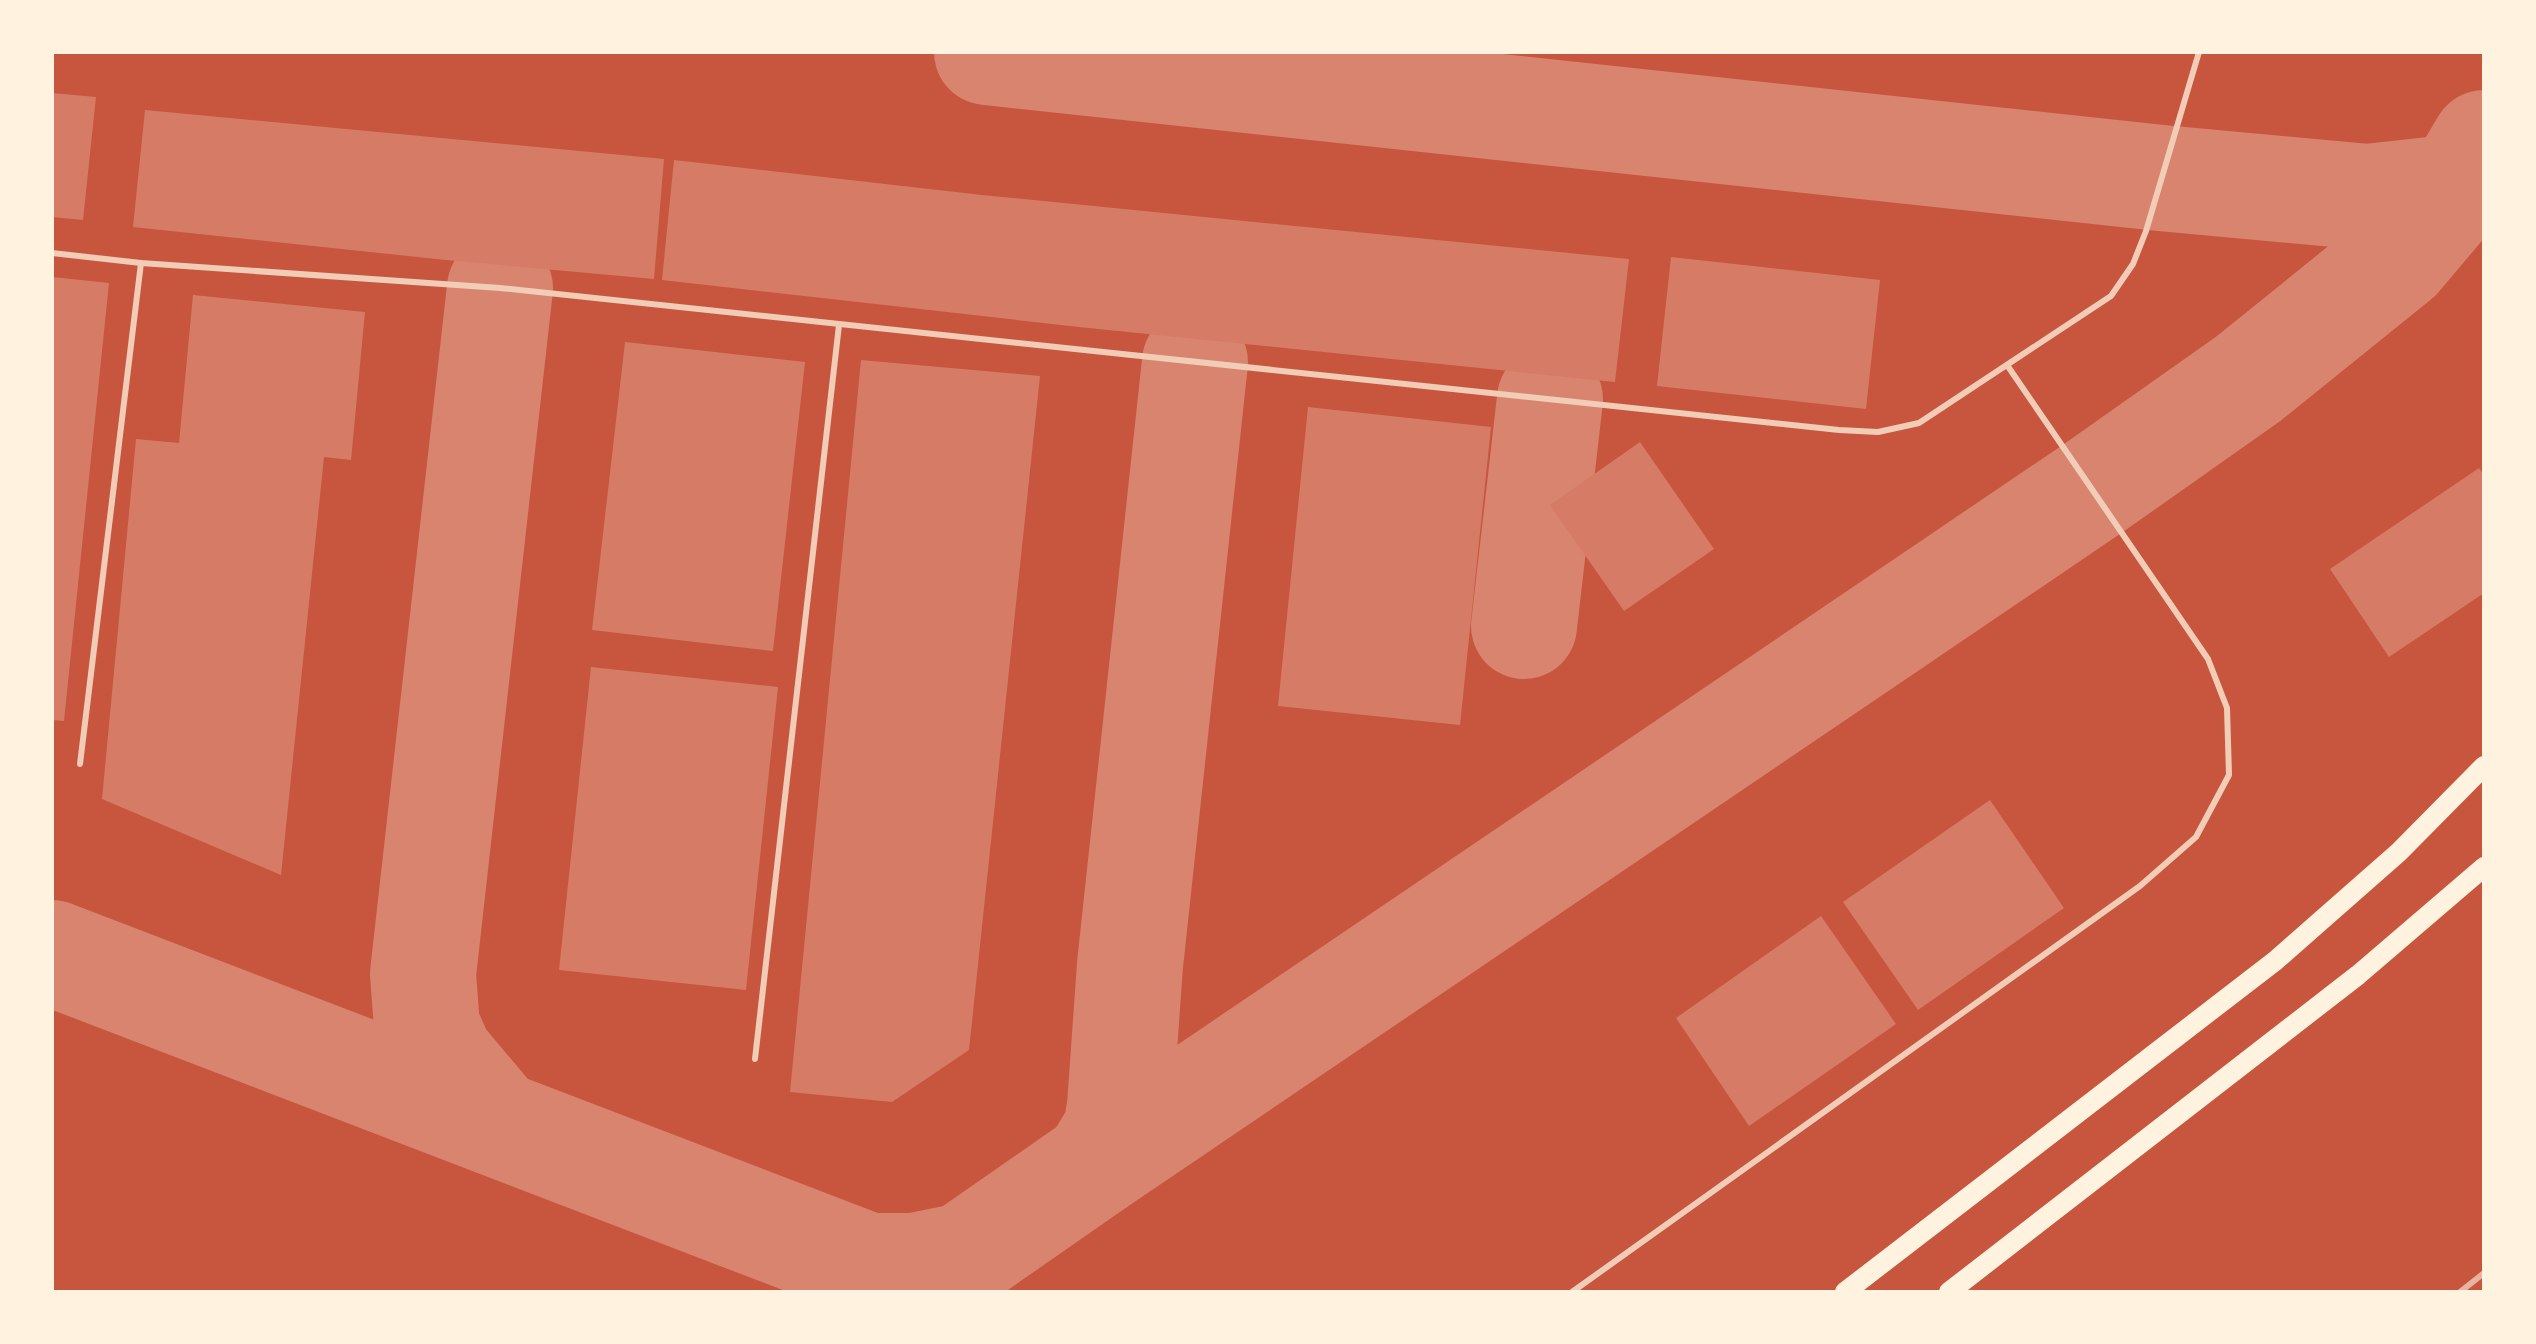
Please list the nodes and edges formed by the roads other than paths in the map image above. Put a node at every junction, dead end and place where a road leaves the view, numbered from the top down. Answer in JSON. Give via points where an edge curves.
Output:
{"nodes":[{"id":1,"x":2199,"y":52,"type":"edge"},
{"id":2,"x":52,"y":253,"type":"edge"},
{"id":3,"x":141,"y":263,"type":"junction"},
{"id":4,"x":839,"y":325,"type":"junction"},
{"id":5,"x":2007,"y":365,"type":"junction"},
{"id":6,"x":80,"y":764,"type":"dead end"},
{"id":7,"x":2484,"y":766,"type":"edge"},
{"id":8,"x":2484,"y":867,"type":"edge"},
{"id":9,"x":755,"y":1059,"type":"dead end"},
{"id":10,"x":1572,"y":1292,"type":"edge"},
{"id":11,"x":1845,"y":1292,"type":"edge"},
{"id":12,"x":1949,"y":1292,"type":"edge"}],
"edges":[{"from":1,"to":5,"type":"lane","via":[[2133,264],[2111,296]]},
{"from":2,"to":3,"type":"lane"},
{"from":3,"to":4,"type":"lane","via":[[500,288]]},
{"from":3,"to":6,"type":"lane"},
{"from":4,"to":5,"type":"lane","via":[[1878,432],[1919,423]]},
{"from":4,"to":9,"type":"lane"},
{"from":5,"to":10,"type":"lane","via":[[2208,659],[2227,708],[2229,775],[2196,837],[2140,886]]},
{"from":7,"to":11,"type":"main road","via":[[2399,852],[2275,961]]},
{"from":8,"to":12,"type":"main road","via":[[2358,975]]}]}
